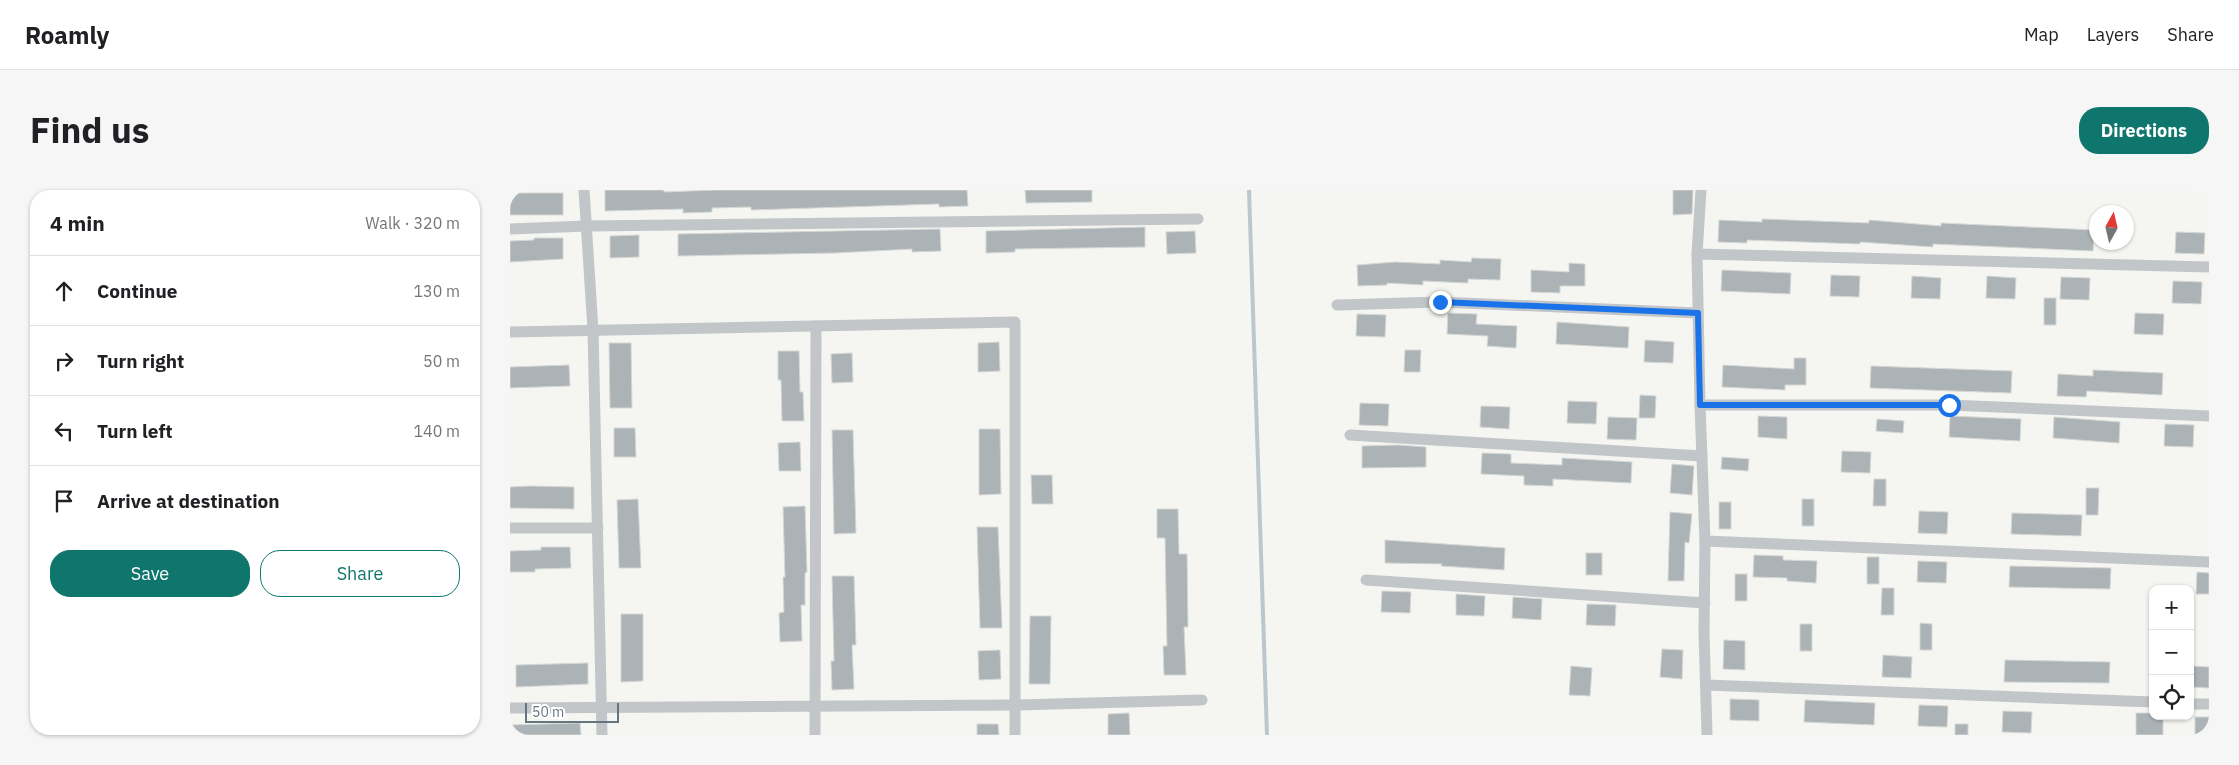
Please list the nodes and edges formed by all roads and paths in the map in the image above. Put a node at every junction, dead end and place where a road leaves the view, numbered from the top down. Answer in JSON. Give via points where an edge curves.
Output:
{"nodes":[{"id":1,"x":584,"y":190,"type":"edge"},
{"id":2,"x":1701,"y":190,"type":"edge"},
{"id":3,"x":1198,"y":219,"type":"dead end"},
{"id":4,"x":587,"y":226,"type":"junction"},
{"id":5,"x":510,"y":229,"type":"edge"},
{"id":6,"x":1698,"y":254,"type":"junction"},
{"id":7,"x":2209,"y":267,"type":"edge"},
{"id":8,"x":1337,"y":305,"type":"dead end"},
{"id":9,"x":1698,"y":313,"type":"junction"},
{"id":10,"x":816,"y":326,"type":"junction"},
{"id":11,"x":593,"y":330,"type":"junction"},
{"id":12,"x":510,"y":332,"type":"edge"},
{"id":13,"x":1700,"y":405,"type":"junction"},
{"id":14,"x":2209,"y":416,"type":"edge"},
{"id":15,"x":1350,"y":435,"type":"dead end"},
{"id":16,"x":1702,"y":456,"type":"junction"},
{"id":17,"x":510,"y":528,"type":"edge"},
{"id":18,"x":598,"y":528,"type":"junction"},
{"id":19,"x":1705,"y":541,"type":"junction"},
{"id":20,"x":2209,"y":562,"type":"edge"},
{"id":21,"x":1366,"y":580,"type":"dead end"},
{"id":22,"x":1705,"y":603,"type":"junction"},
{"id":23,"x":1706,"y":685,"type":"junction"},
{"id":24,"x":1202,"y":700,"type":"dead end"},
{"id":25,"x":2149,"y":702,"type":"edge"},
{"id":26,"x":2194,"y":704,"type":"edge"},
{"id":27,"x":2209,"y":704,"type":"edge"},
{"id":28,"x":816,"y":706,"type":"junction"},
{"id":29,"x":1015,"y":706,"type":"junction"},
{"id":30,"x":510,"y":708,"type":"edge"},
{"id":31,"x":603,"y":708,"type":"junction"},
{"id":32,"x":602,"y":735,"type":"edge"},
{"id":33,"x":815,"y":735,"type":"edge"},
{"id":34,"x":1015,"y":735,"type":"edge"},
{"id":35,"x":1707,"y":735,"type":"edge"}],
"edges":[{"from":1,"to":4,"type":"street"},
{"from":2,"to":6,"type":"street"},
{"from":3,"to":4,"type":"street"},
{"from":4,"to":5,"type":"street"},
{"from":4,"to":11,"type":"street"},
{"from":6,"to":7,"type":"street"},
{"from":6,"to":9,"type":"street"},
{"from":8,"to":9,"type":"street","via":[[1440,302]]},
{"from":9,"to":13,"type":"street"},
{"from":10,"to":11,"type":"street"},
{"from":10,"to":28,"type":"street"},
{"from":10,"to":29,"type":"street","via":[[1015,322]]},
{"from":11,"to":12,"type":"street"},
{"from":11,"to":18,"type":"street"},
{"from":13,"to":14,"type":"street","via":[[1949,405]]},
{"from":13,"to":16,"type":"street"},
{"from":15,"to":16,"type":"street"},
{"from":16,"to":19,"type":"street"},
{"from":17,"to":18,"type":"street"},
{"from":18,"to":31,"type":"street"},
{"from":19,"to":20,"type":"street"},
{"from":19,"to":22,"type":"street"},
{"from":21,"to":22,"type":"street"},
{"from":22,"to":23,"type":"street"},
{"from":23,"to":25,"type":"street"},
{"from":23,"to":35,"type":"street"},
{"from":24,"to":29,"type":"street"},
{"from":26,"to":27,"type":"street"},
{"from":28,"to":29,"type":"street"},
{"from":28,"to":31,"type":"street"},
{"from":28,"to":33,"type":"street"},
{"from":29,"to":34,"type":"street"},
{"from":30,"to":31,"type":"street"},
{"from":31,"to":32,"type":"street"}]}
